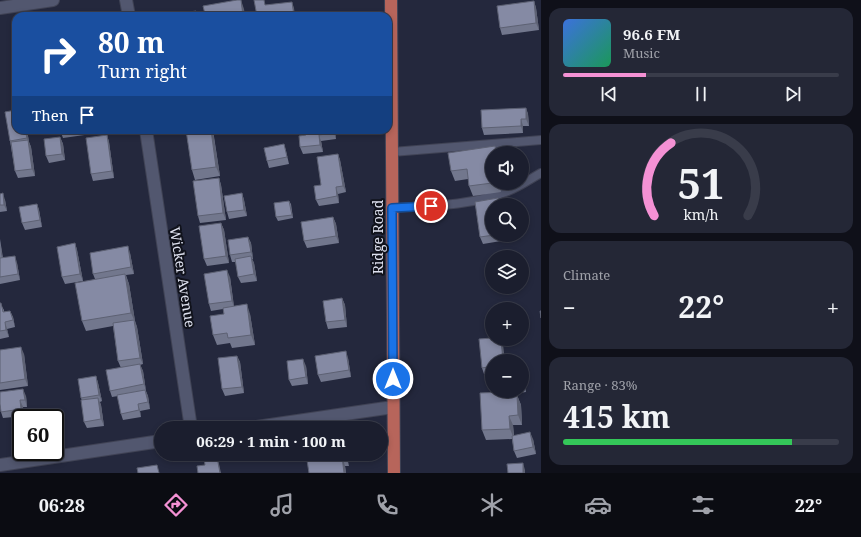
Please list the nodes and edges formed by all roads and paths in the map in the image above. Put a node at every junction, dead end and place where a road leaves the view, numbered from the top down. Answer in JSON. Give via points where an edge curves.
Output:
{"nodes":[{"id":1,"x":53,"y":0,"type":"edge"},
{"id":2,"x":126,"y":0,"type":"edge"},
{"id":3,"x":391,"y":0,"type":"edge"},
{"id":4,"x":0,"y":8,"type":"edge"},
{"id":5,"x":128,"y":12,"type":"edge"},
{"id":6,"x":391,"y":12,"type":"edge"},
{"id":7,"x":147,"y":134,"type":"edge"},
{"id":8,"x":392,"y":134,"type":"edge"},
{"id":9,"x":541,"y":140,"type":"edge"},
{"id":10,"x":392,"y":152,"type":"junction"},
{"id":11,"x":541,"y":173,"type":"edge"},
{"id":12,"x":392,"y":208,"type":"junction"},
{"id":13,"x":393,"y":407,"type":"junction"},
{"id":14,"x":190,"y":421,"type":"edge"},
{"id":15,"x":298,"y":421,"type":"edge"},
{"id":16,"x":154,"y":442,"type":"edge"},
{"id":17,"x":0,"y":465,"type":"edge"},
{"id":18,"x":394,"y":473,"type":"edge"}],
"edges":[{"from":1,"to":4,"type":"street"},
{"from":2,"to":5,"type":"street"},
{"from":3,"to":6,"type":"main road","name":"Ridge Road"},
{"from":7,"to":14,"type":"street","name":"Wicker Avenue"},
{"from":8,"to":10,"type":"main road","name":"Ridge Road"},
{"from":9,"to":10,"type":"lane"},
{"from":10,"to":12,"type":"main road","name":"Ridge Road"},
{"from":11,"to":12,"type":"lane","via":[[509,191],[483,199],[456,205]]},
{"from":12,"to":13,"type":"main road","name":"Ridge Road"},
{"from":13,"to":15,"type":"street"},
{"from":13,"to":18,"type":"main road","name":"Ridge Road"},
{"from":16,"to":17,"type":"street"}]}
